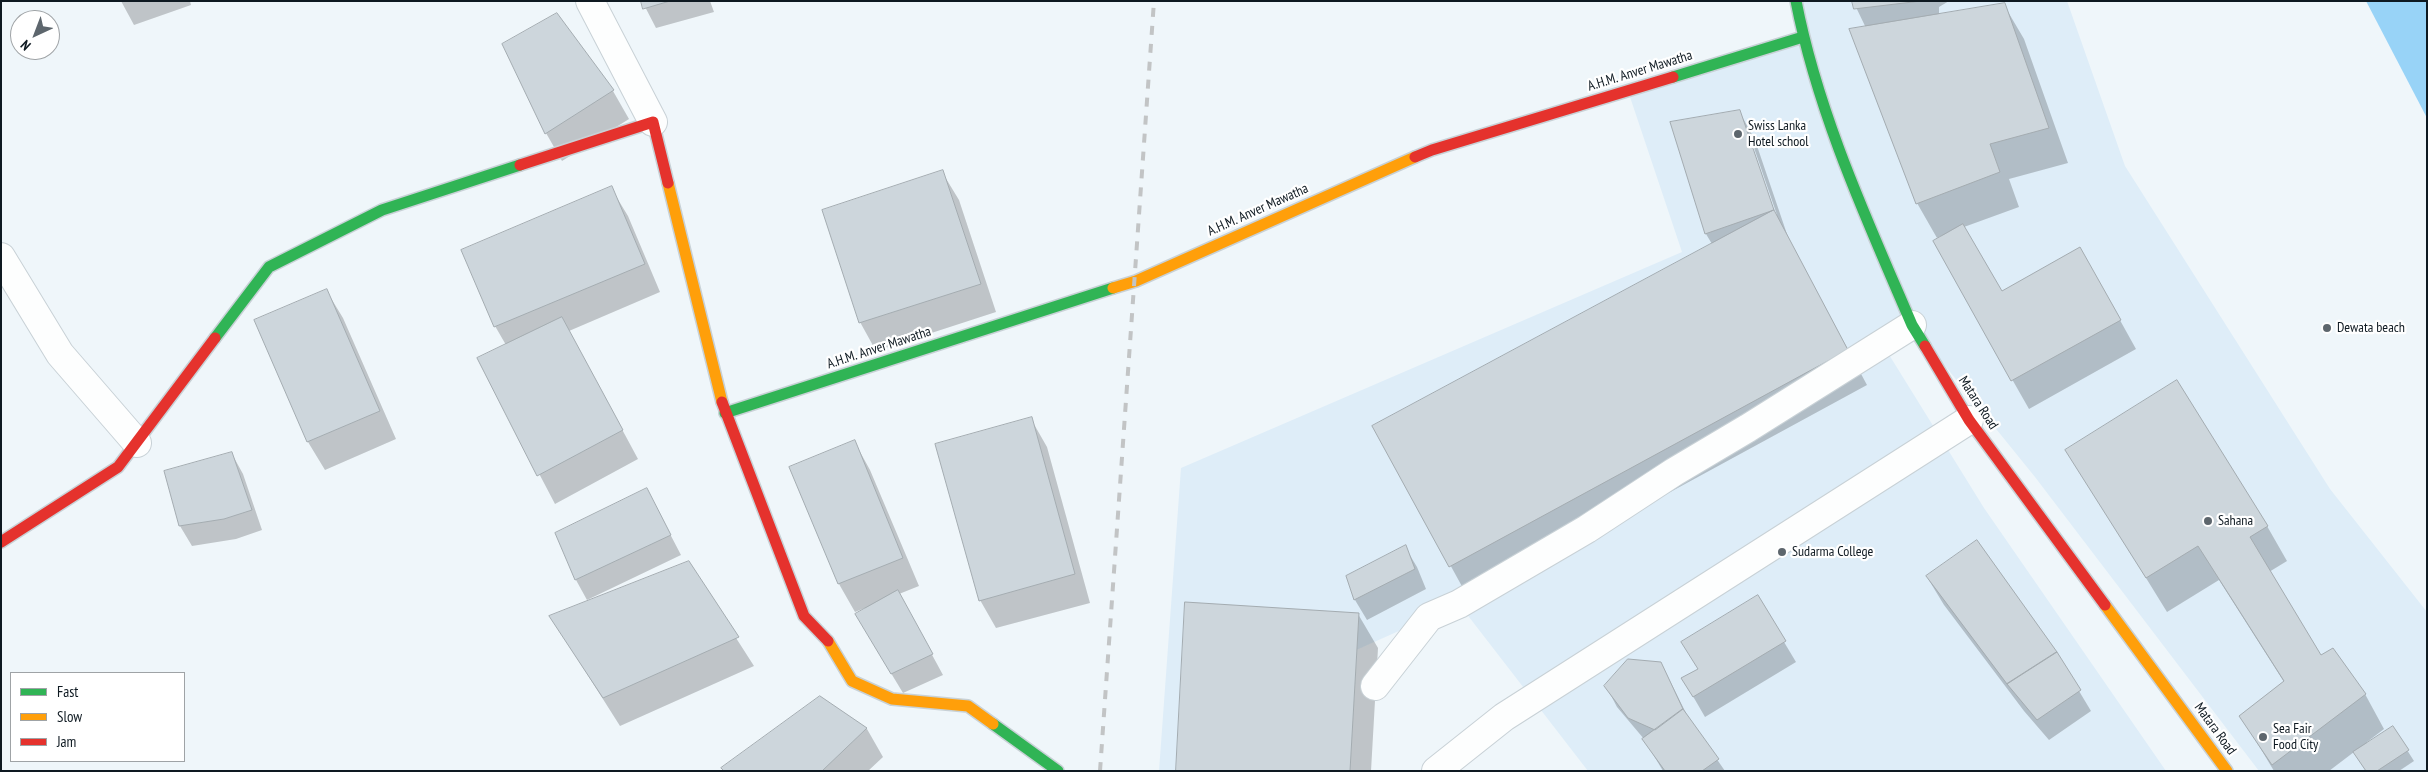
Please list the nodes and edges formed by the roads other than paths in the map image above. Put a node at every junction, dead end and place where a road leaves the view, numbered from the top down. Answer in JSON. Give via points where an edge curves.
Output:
{"nodes":[{"id":1,"x":590,"y":1,"type":"edge"},
{"id":2,"x":1796,"y":1,"type":"edge"},
{"id":3,"x":1803,"y":37,"type":"junction"},
{"id":4,"x":653,"y":122,"type":"junction"},
{"id":5,"x":1,"y":257,"type":"edge"},
{"id":6,"x":1912,"y":324,"type":"junction"},
{"id":7,"x":725,"y":413,"type":"junction"},
{"id":8,"x":1969,"y":420,"type":"junction"},
{"id":9,"x":137,"y":443,"type":"junction"},
{"id":10,"x":1,"y":542,"type":"edge"},
{"id":11,"x":1375,"y":686,"type":"dead end"},
{"id":12,"x":1058,"y":771,"type":"edge"},
{"id":13,"x":1436,"y":771,"type":"edge"},
{"id":14,"x":2227,"y":771,"type":"edge"}],
"edges":[{"from":1,"to":4,"type":"street"},
{"from":2,"to":3,"type":"main road","name":"Matara Road"},
{"from":3,"to":6,"type":"main road","name":"Matara Road","via":[[1848,177]]},
{"from":3,"to":7,"type":"main road","name":"A.H.M. Anver Mawatha","via":[[1432,150],[1136,281]]},
{"from":4,"to":7,"type":"main road"},
{"from":4,"to":9,"type":"main road","via":[[382,210],[269,267]]},
{"from":5,"to":9,"type":"street","via":[[60,354]]},
{"from":6,"to":8,"type":"main road","name":"Matara Road"},
{"from":6,"to":11,"type":"street","via":[[1578,534],[1460,604],[1429,617]]},
{"from":7,"to":12,"type":"main road","via":[[804,616],[831,644],[852,681],[892,699],[968,706]]},
{"from":8,"to":13,"type":"street","via":[[1504,717]]},
{"from":8,"to":14,"type":"main road","name":"Matara Road"},
{"from":9,"to":10,"type":"main road","via":[[118,467]]}]}
